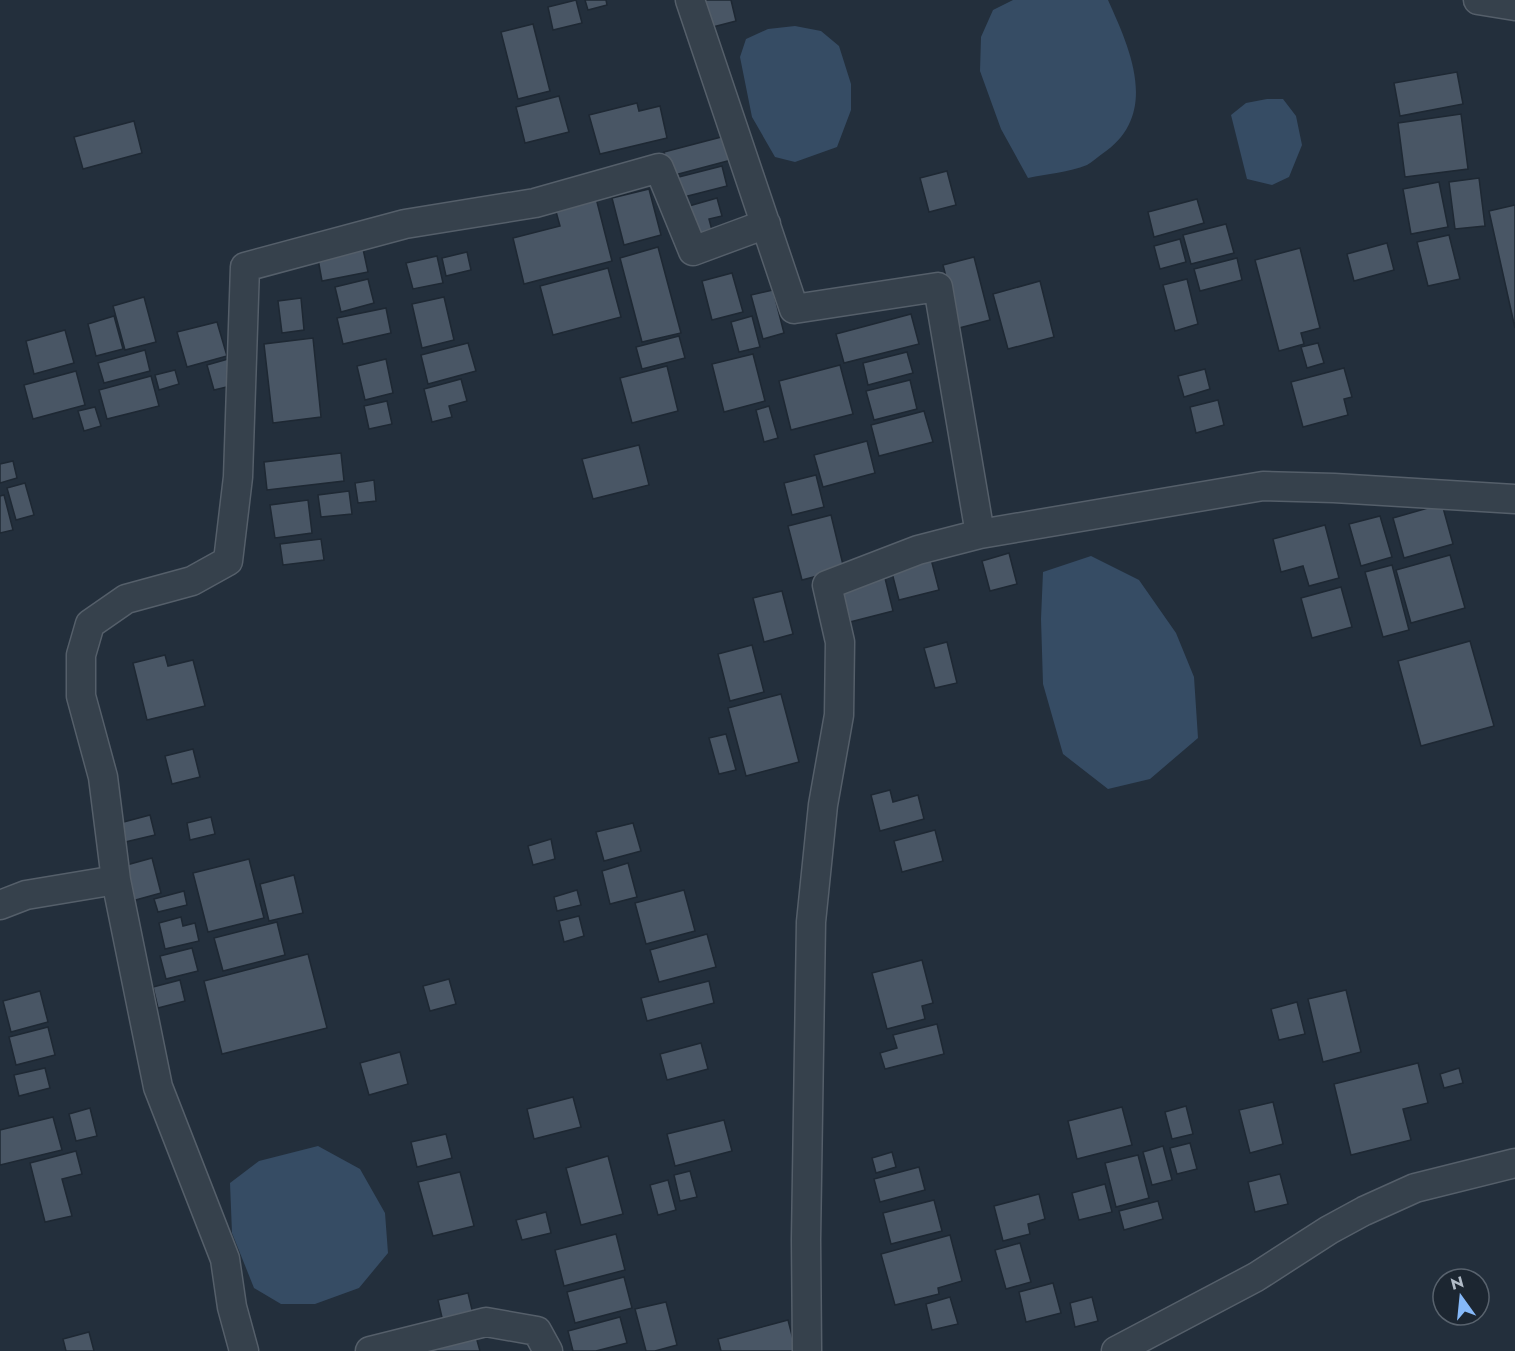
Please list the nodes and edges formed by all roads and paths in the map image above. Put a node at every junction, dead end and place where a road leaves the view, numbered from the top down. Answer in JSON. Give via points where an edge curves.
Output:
{"nodes":[{"id":1,"x":690,"y":0,"type":"edge"},
{"id":2,"x":1478,"y":0,"type":"edge"},
{"id":3,"x":1515,"y":6,"type":"edge"},
{"id":4,"x":766,"y":224,"type":"junction"},
{"id":5,"x":1515,"y":499,"type":"edge"},
{"id":6,"x":980,"y":534,"type":"junction"},
{"id":7,"x":116,"y":880,"type":"junction"},
{"id":8,"x":0,"y":905,"type":"edge"},
{"id":9,"x":1515,"y":1163,"type":"edge"},
{"id":10,"x":244,"y":1351,"type":"edge"},
{"id":11,"x":370,"y":1351,"type":"edge"},
{"id":12,"x":548,"y":1351,"type":"edge"},
{"id":13,"x":807,"y":1351,"type":"edge"},
{"id":14,"x":1116,"y":1351,"type":"edge"}],
"edges":[{"from":1,"to":4,"type":"street"},
{"from":2,"to":3,"type":"street"},
{"from":4,"to":6,"type":"street","via":[[794,309],[938,287]]},
{"from":4,"to":7,"type":"street","via":[[693,251],[659,168],[535,203],[405,224],[245,267],[238,477],[228,561],[192,581],[126,599],[90,624],[81,655],[81,696],[103,777]]},
{"from":5,"to":6,"type":"street","via":[[1263,486]]},
{"from":6,"to":13,"type":"street","via":[[918,550],[827,585],[840,642],[839,716],[823,805],[811,922]]},
{"from":7,"to":8,"type":"street","via":[[26,895]]},
{"from":7,"to":10,"type":"street","via":[[158,1087],[225,1259]]},
{"from":9,"to":14,"type":"street","via":[[1415,1188],[1364,1211],[1256,1277]]},
{"from":11,"to":12,"type":"street","via":[[486,1322],[537,1331]]}]}
